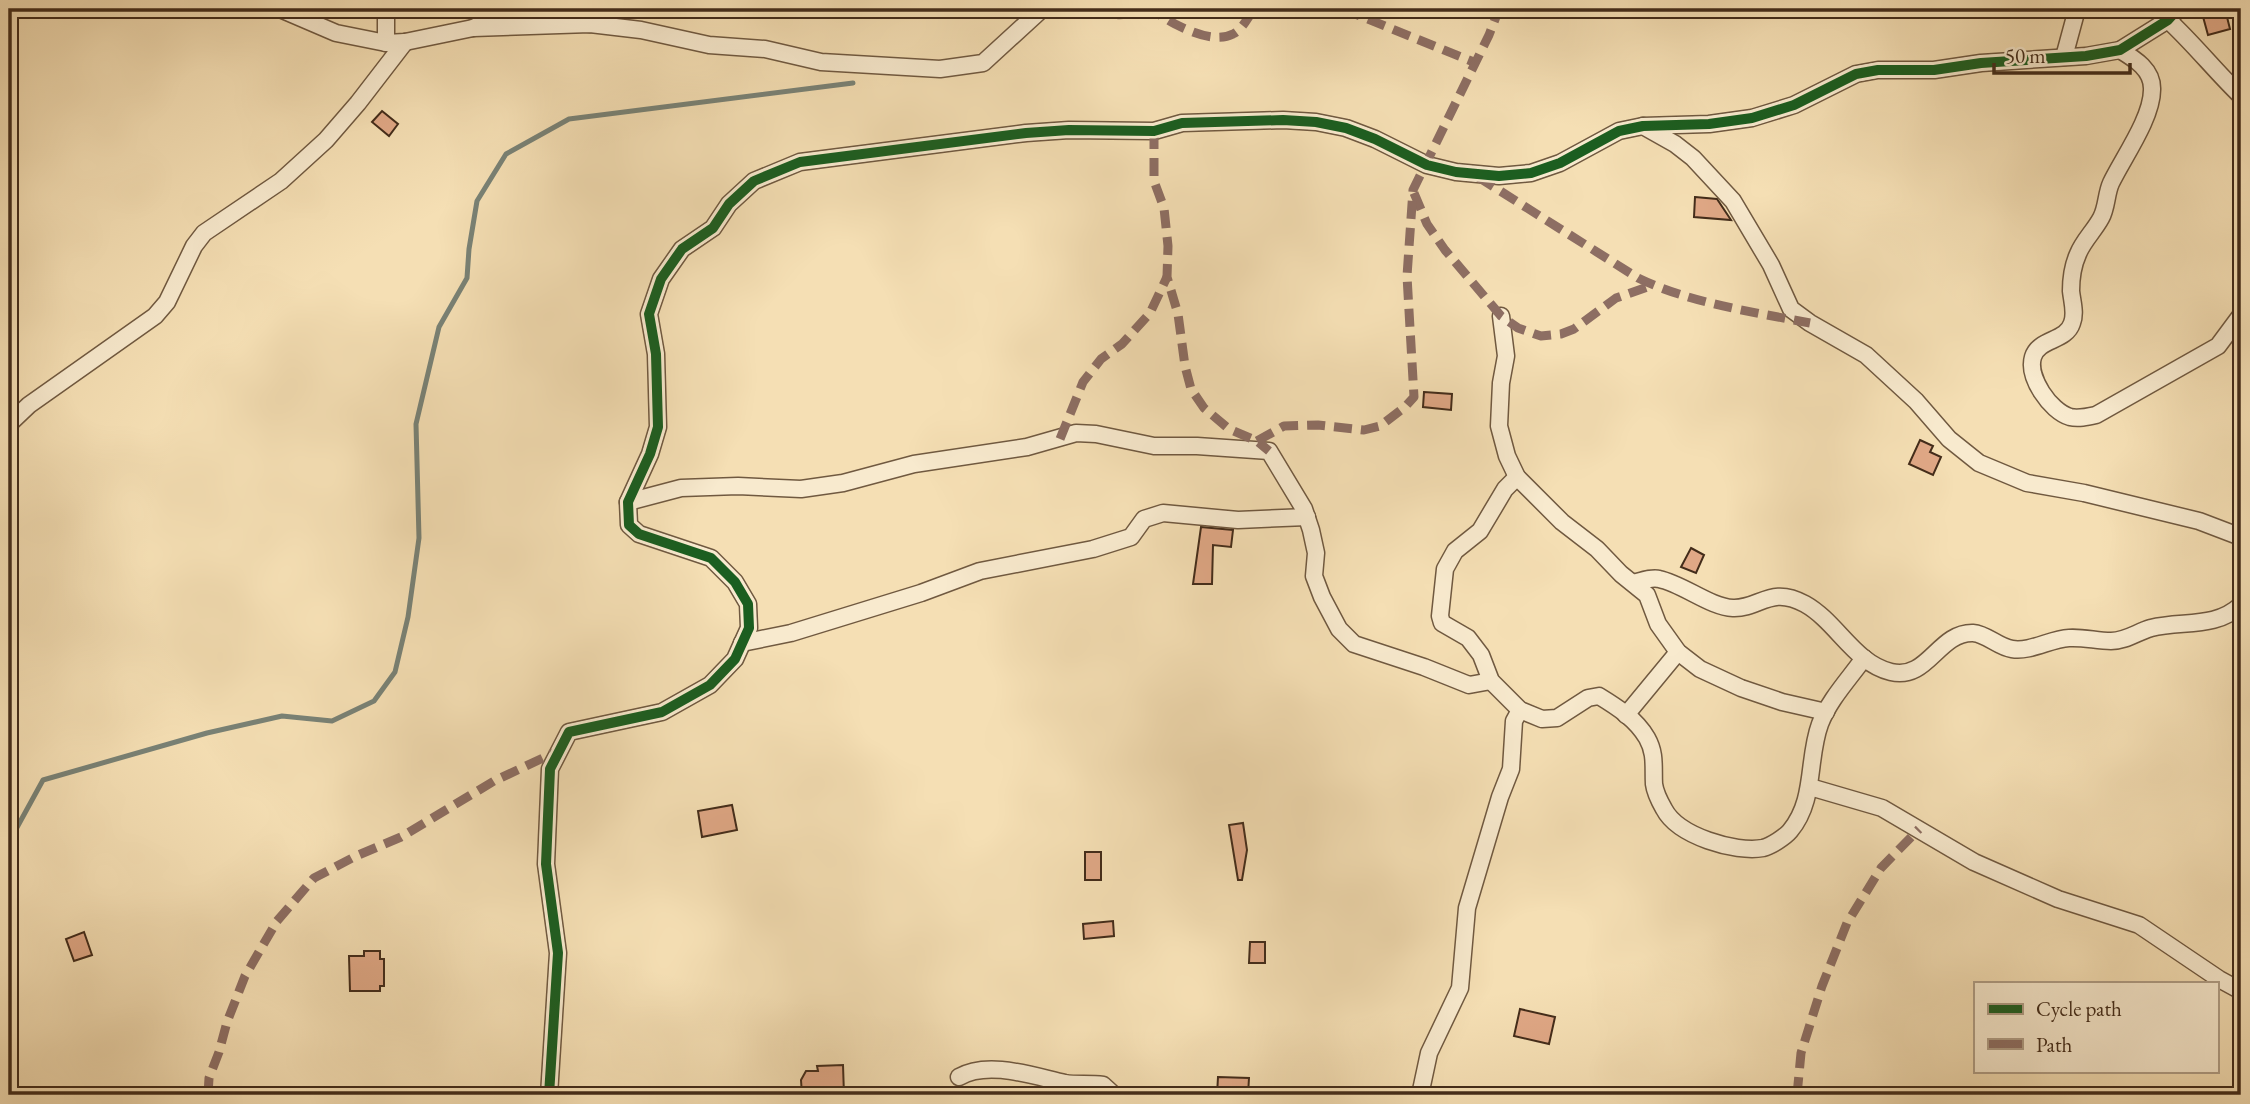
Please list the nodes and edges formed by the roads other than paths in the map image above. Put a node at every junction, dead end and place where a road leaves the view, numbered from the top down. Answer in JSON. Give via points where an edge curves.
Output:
{"nodes":[{"id":1,"x":280,"y":9,"type":"edge"},
{"id":2,"x":386,"y":9,"type":"edge"},
{"id":3,"x":510,"y":9,"type":"edge"},
{"id":4,"x":603,"y":9,"type":"edge"},
{"id":5,"x":1042,"y":9,"type":"edge"},
{"id":6,"x":2077,"y":9,"type":"edge"},
{"id":7,"x":2173,"y":14,"type":"edge"},
{"id":8,"x":590,"y":24,"type":"junction"},
{"id":9,"x":473,"y":28,"type":"junction"},
{"id":10,"x":405,"y":42,"type":"junction"},
{"id":11,"x":386,"y":43,"type":"junction"},
{"id":12,"x":2120,"y":50,"type":"junction"},
{"id":13,"x":2064,"y":57,"type":"junction"},
{"id":14,"x":2241,"y":96,"type":"edge"},
{"id":15,"x":1643,"y":126,"type":"junction"},
{"id":16,"x":2241,"y":315,"type":"edge"},
{"id":17,"x":1501,"y":316,"type":"dead end"},
{"id":18,"x":9,"y":424,"type":"edge"},
{"id":19,"x":1517,"y":477,"type":"junction"},
{"id":20,"x":628,"y":502,"type":"junction"},
{"id":21,"x":1307,"y":517,"type":"junction"},
{"id":22,"x":2241,"y":537,"type":"edge"},
{"id":23,"x":1633,"y":583,"type":"junction"},
{"id":24,"x":2241,"y":605,"type":"edge"},
{"id":25,"x":742,"y":643,"type":"junction"},
{"id":26,"x":1678,"y":652,"type":"junction"},
{"id":27,"x":1864,"y":658,"type":"junction"},
{"id":28,"x":1491,"y":681,"type":"junction"},
{"id":29,"x":1520,"y":710,"type":"junction"},
{"id":30,"x":1826,"y":712,"type":"junction"},
{"id":31,"x":1626,"y":715,"type":"junction"},
{"id":32,"x":1810,"y":787,"type":"junction"},
{"id":33,"x":2241,"y":991,"type":"edge"},
{"id":34,"x":959,"y":1077,"type":"dead end"},
{"id":35,"x":549,"y":1095,"type":"edge"},
{"id":36,"x":1114,"y":1095,"type":"edge"},
{"id":37,"x":1420,"y":1095,"type":"edge"}],
"edges":[{"from":1,"to":11,"type":"street","via":[[336,33]]},
{"from":2,"to":11,"type":"street"},
{"from":3,"to":9,"type":"street"},
{"from":4,"to":8,"type":"street"},
{"from":5,"to":8,"type":"street","via":[[983,63],[940,69],[821,62],[765,49],[709,45]]},
{"from":6,"to":13,"type":"street"},
{"from":7,"to":12,"type":"street"},
{"from":7,"to":14,"type":"street"},
{"from":8,"to":9,"type":"street"},
{"from":9,"to":10,"type":"street"},
{"from":10,"to":11,"type":"street"},
{"from":10,"to":18,"type":"street","via":[[326,140],[281,181],[204,233],[155,316]]},
{"from":12,"to":13,"type":"street"},
{"from":12,"to":16,"type":"street","via":[[2140,62],[2149,76],[2148,106],[2110,185],[2103,216],[2074,265],[2070,328],[2040,347],[2034,356],[2033,374],[2060,412],[2071,417],[2096,415],[2218,345]]},
{"from":13,"to":15,"type":"street","via":[[1934,70],[1878,70],[1752,118]]},
{"from":15,"to":20,"type":"street","via":[[1619,131],[1560,163],[1531,173],[1499,176],[1427,165],[1346,128],[1283,120],[1182,123],[1154,131],[1026,132],[800,162],[754,181],[729,204],[713,228],[682,249],[661,278],[649,314],[656,354],[658,427]]},
{"from":15,"to":22,"type":"street","via":[[1693,158],[1733,201],[1791,309],[1866,355],[1979,463],[2027,483],[2199,521]]},
{"from":17,"to":19,"type":"street","via":[[1506,356],[1499,426]]},
{"from":19,"to":23,"type":"street"},
{"from":19,"to":28,"type":"street","via":[[1480,531],[1455,551],[1445,569],[1442,623],[1468,638],[1481,654]]},
{"from":20,"to":21,"type":"street","via":[[681,488],[801,489],[844,483],[914,464],[1027,447],[1076,433],[1154,446],[1269,451]]},
{"from":20,"to":25,"type":"street","via":[[629,525],[639,534],[711,558],[735,582],[748,604],[749,628]]},
{"from":21,"to":25,"type":"street","via":[[1238,520],[1163,513],[1144,519],[1131,537],[1106,545],[980,571],[791,633]]},
{"from":21,"to":28,"type":"street","via":[[1315,553],[1314,576],[1339,629],[1353,643],[1469,685]]},
{"from":23,"to":26,"type":"street","via":[[1647,595],[1658,624]]},
{"from":23,"to":27,"type":"street","via":[[1657,578],[1733,608],[1784,597],[1811,609]]},
{"from":24,"to":27,"type":"street","via":[[2223,618],[2150,628],[2122,640],[2068,638],[2012,649],[1974,633],[1963,634],[1947,641],[1909,673],[1876,668]]},
{"from":25,"to":35,"type":"street","via":[[736,659],[710,685],[662,712],[569,732],[550,769],[546,864],[558,953]]},
{"from":26,"to":30,"type":"street","via":[[1700,669],[1741,688]]},
{"from":26,"to":31,"type":"street"},
{"from":27,"to":30,"type":"street"},
{"from":28,"to":29,"type":"street"},
{"from":29,"to":31,"type":"street","via":[[1542,719],[1557,718],[1599,696]]},
{"from":29,"to":37,"type":"street","via":[[1514,721],[1511,768],[1467,908],[1460,988],[1430,1053]]},
{"from":30,"to":32,"type":"street","via":[[1813,747]]},
{"from":31,"to":32,"type":"street","via":[[1647,738],[1655,758],[1654,787],[1665,812],[1682,829],[1715,842],[1766,848],[1789,831]]},
{"from":32,"to":33,"type":"street","via":[[1882,808],[1974,862],[2058,899],[2139,925]]},
{"from":34,"to":36,"type":"street","via":[[971,1070],[1024,1072],[1068,1084],[1102,1085]]}]}
